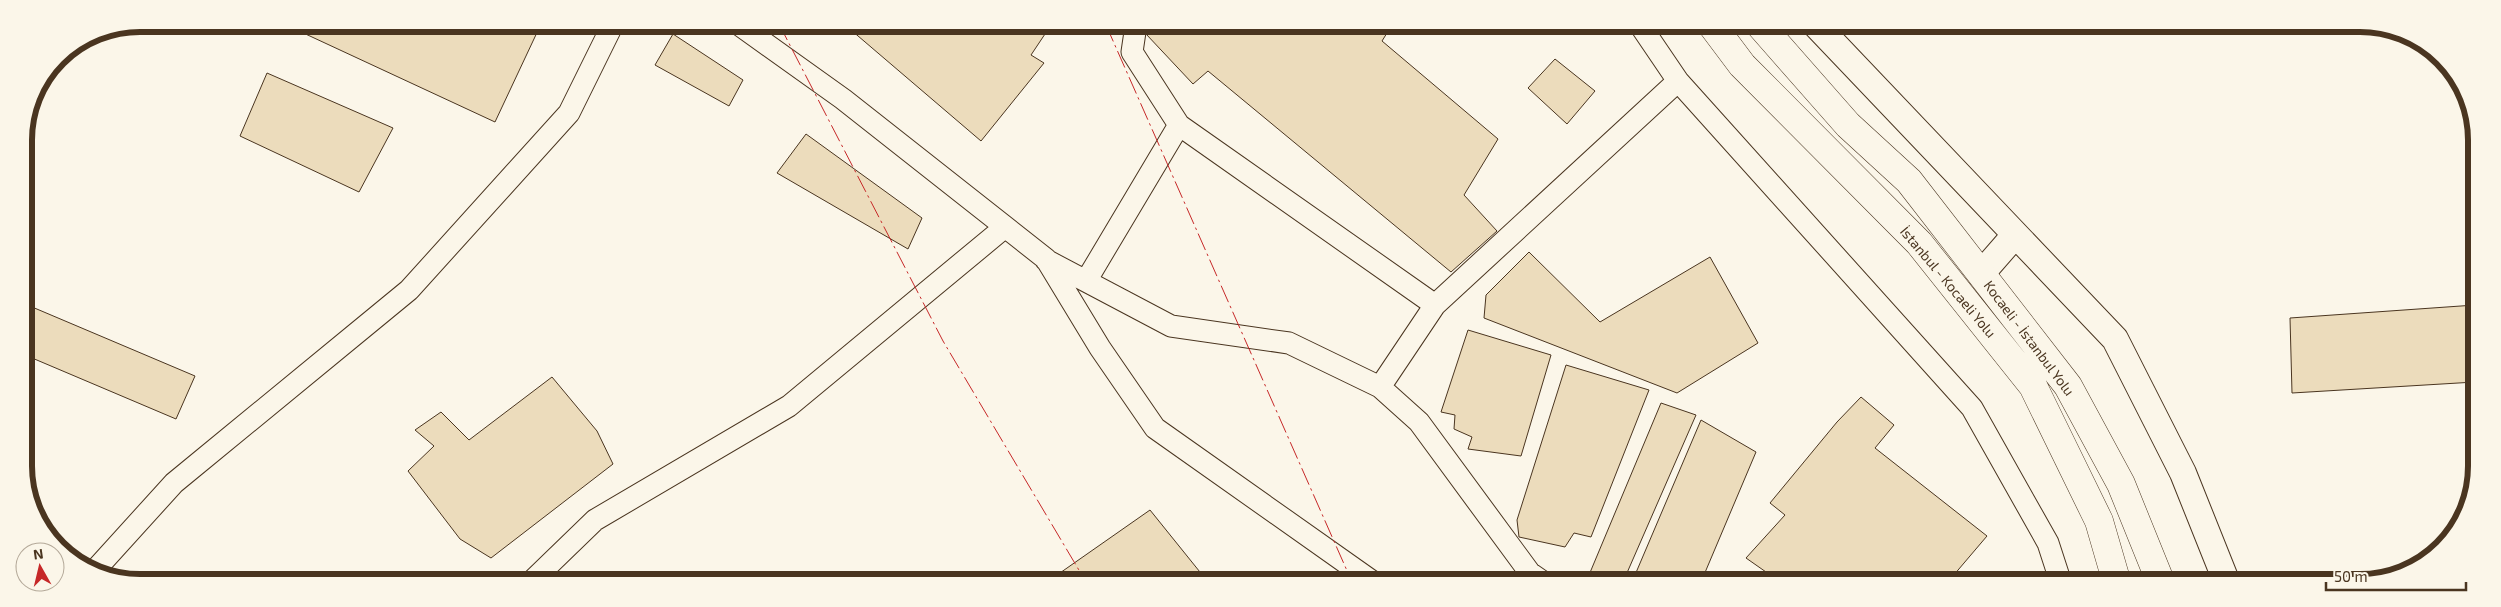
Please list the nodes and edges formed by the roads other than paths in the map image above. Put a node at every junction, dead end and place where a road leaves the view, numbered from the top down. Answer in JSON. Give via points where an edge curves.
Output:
{"nodes":[{"id":1,"x":609,"y":32,"type":"edge"},
{"id":2,"x":749,"y":32,"type":"edge"},
{"id":3,"x":1135,"y":32,"type":"edge"},
{"id":4,"x":1645,"y":32,"type":"edge"},
{"id":5,"x":1717,"y":32,"type":"edge"},
{"id":6,"x":1766,"y":32,"type":"edge"},
{"id":7,"x":1822,"y":32,"type":"edge"},
{"id":8,"x":1678,"y":81,"type":"junction"},
{"id":9,"x":1179,"y":124,"type":"junction"},
{"id":10,"x":1005,"y":227,"type":"junction"},
{"id":11,"x":2015,"y":235,"type":"junction"},
{"id":12,"x":1046,"y":259,"type":"junction"},
{"id":13,"x":1981,"y":274,"type":"junction"},
{"id":14,"x":1086,"y":281,"type":"junction"},
{"id":15,"x":1435,"y":305,"type":"junction"},
{"id":16,"x":1380,"y":387,"type":"junction"},
{"id":17,"x":99,"y":566,"type":"edge"},
{"id":18,"x":539,"y":574,"type":"edge"},
{"id":19,"x":1362,"y":574,"type":"edge"},
{"id":20,"x":1532,"y":574,"type":"edge"},
{"id":21,"x":2058,"y":574,"type":"edge"},
{"id":22,"x":2114,"y":574,"type":"edge"},
{"id":23,"x":2157,"y":574,"type":"edge"},
{"id":24,"x":2223,"y":574,"type":"edge"}],
"edges":[{"from":1,"to":17,"type":"street","via":[[569,113],[409,290],[174,483]]},
{"from":2,"to":10,"type":"street","via":[[843,99]]},
{"from":3,"to":9,"type":"street","via":[[1132,52]]},
{"from":4,"to":8,"type":"street"},
{"from":5,"to":22,"type":"highway","name":"İstanbul - Kocaeli Yolu","via":[[1742,65],[1919,243],[2033,386],[2099,521]]},
{"from":6,"to":13,"type":"highway","name":"Kocaeli - İstanbul Yolu","via":[[1848,126],[1909,181]]},
{"from":7,"to":11,"type":"main road"},
{"from":8,"to":15,"type":"street"},
{"from":8,"to":21,"type":"street","via":[[1972,408],[2048,544]]},
{"from":9,"to":14,"type":"street"},
{"from":9,"to":15,"type":"street"},
{"from":10,"to":12,"type":"street"},
{"from":10,"to":18,"type":"street","via":[[789,406],[596,520]]},
{"from":11,"to":13,"type":"main road"},
{"from":11,"to":24,"type":"main road","via":[[2115,339],[2183,473]]},
{"from":12,"to":14,"type":"street"},
{"from":12,"to":19,"type":"street","via":[[1100,348],[1155,428]]},
{"from":13,"to":23,"type":"highway","name":"Kocaeli - İstanbul Yolu","via":[[2068,386],[2121,484]]},
{"from":14,"to":16,"type":"street","via":[[1171,326],[1289,343]]},
{"from":15,"to":16,"type":"street"},
{"from":16,"to":20,"type":"street","via":[[1418,422]]}]}
